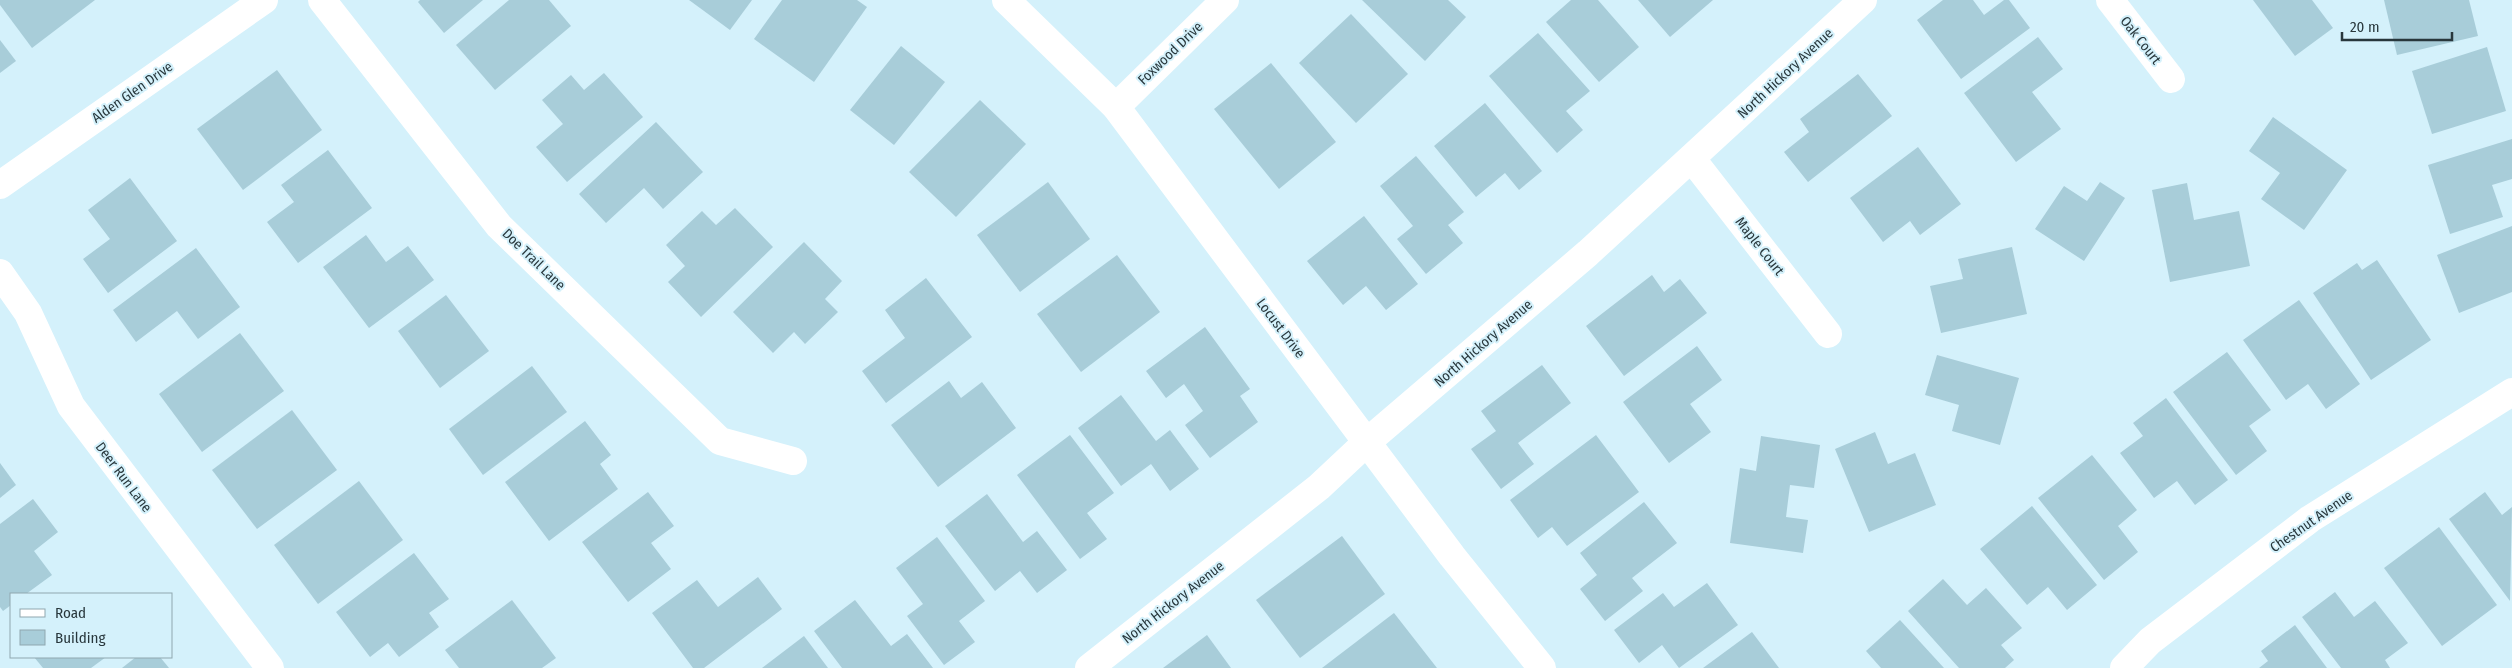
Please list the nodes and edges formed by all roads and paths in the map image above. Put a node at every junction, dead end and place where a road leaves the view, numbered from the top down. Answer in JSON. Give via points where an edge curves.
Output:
{"nodes":[{"id":1,"x":264,"y":0,"type":"edge"},
{"id":2,"x":322,"y":0,"type":"edge"},
{"id":3,"x":1006,"y":0,"type":"edge"},
{"id":4,"x":1225,"y":0,"type":"edge"},
{"id":5,"x":1863,"y":0,"type":"edge"},
{"id":6,"x":2110,"y":0,"type":"edge"},
{"id":7,"x":2171,"y":79,"type":"dead end"},
{"id":8,"x":1116,"y":107,"type":"junction"},
{"id":9,"x":1692,"y":159,"type":"junction"},
{"id":10,"x":0,"y":185,"type":"edge"},
{"id":11,"x":0,"y":273,"type":"edge"},
{"id":12,"x":1828,"y":334,"type":"dead end"},
{"id":13,"x":2512,"y":392,"type":"edge"},
{"id":14,"x":1367,"y":442,"type":"junction"},
{"id":15,"x":793,"y":461,"type":"dead end"},
{"id":16,"x":270,"y":668,"type":"edge"},
{"id":17,"x":1089,"y":668,"type":"edge"},
{"id":18,"x":1542,"y":668,"type":"edge"},
{"id":19,"x":2124,"y":668,"type":"edge"}],
"edges":[{"from":1,"to":10,"type":"street","name":"Alden Glen Drive"},
{"from":2,"to":15,"type":"street","name":"Doe Trail Lane","via":[[500,226],[720,441]]},
{"from":3,"to":8,"type":"street","name":"Locust Drive"},
{"from":4,"to":8,"type":"street","name":"Foxwood Drive"},
{"from":5,"to":9,"type":"street","name":"North Hickory Avenue"},
{"from":6,"to":7,"type":"street","name":"Oak Court"},
{"from":8,"to":14,"type":"street","name":"Locust Drive"},
{"from":9,"to":12,"type":"street","name":"Maple Court"},
{"from":9,"to":14,"type":"street","name":"North Hickory Avenue","via":[[1588,253]]},
{"from":11,"to":16,"type":"street","name":"Deer Run Lane","via":[[28,313],[71,406]]},
{"from":13,"to":19,"type":"street","name":"Chestnut Avenue","via":[[2310,519],[2150,641]]},
{"from":14,"to":17,"type":"street","name":"North Hickory Avenue","via":[[1319,487]]},
{"from":14,"to":18,"type":"street","name":"Locust Drive","via":[[1452,556]]}]}
